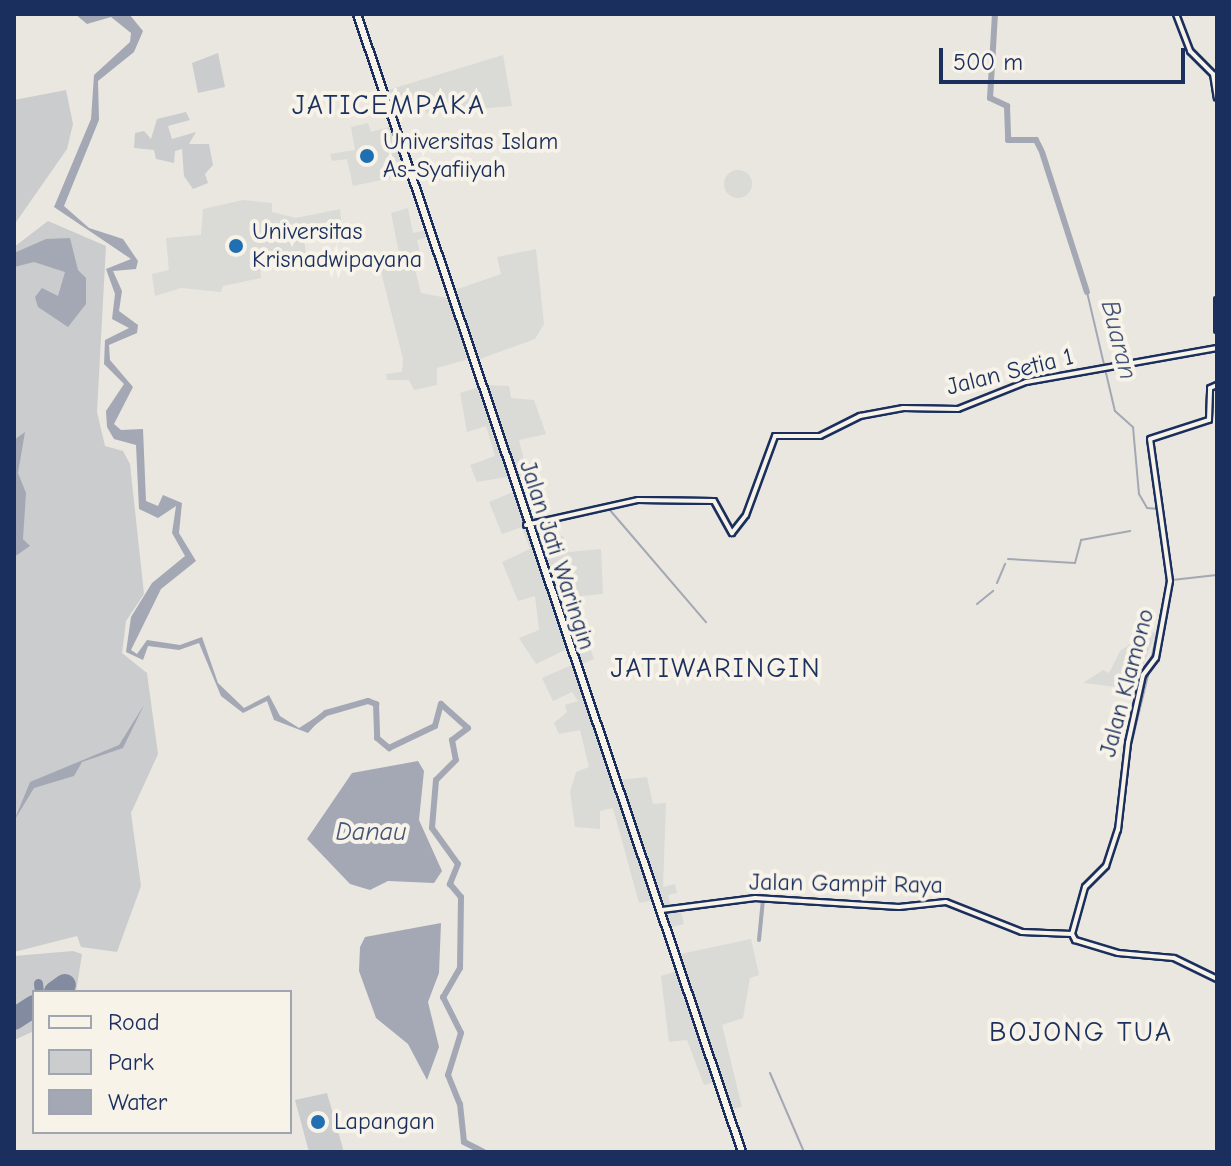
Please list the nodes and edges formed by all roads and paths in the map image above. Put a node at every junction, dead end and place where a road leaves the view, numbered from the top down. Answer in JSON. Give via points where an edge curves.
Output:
{"nodes":[{"id":1,"x":357,"y":14,"type":"edge"},
{"id":2,"x":1176,"y":14,"type":"edge"},
{"id":3,"x":1217,"y":98,"type":"edge"},
{"id":4,"x":1217,"y":300,"type":"edge"},
{"id":5,"x":1217,"y":330,"type":"edge"},
{"id":6,"x":1217,"y":348,"type":"edge"},
{"id":7,"x":1217,"y":385,"type":"edge"},
{"id":8,"x":526,"y":525,"type":"junction"},
{"id":9,"x":662,"y":910,"type":"junction"},
{"id":10,"x":1072,"y":934,"type":"junction"},
{"id":11,"x":1217,"y":979,"type":"edge"},
{"id":12,"x":742,"y":1152,"type":"edge"}],
"edges":[{"from":1,"to":8,"type":"main road","name":"Jalan Jati Waringin"},
{"from":2,"to":3,"type":"street","via":[[1190,51],[1213,74]]},
{"from":4,"to":5,"type":"street"},
{"from":6,"to":8,"type":"street","name":"Jalan Setia 1","via":[[1026,382],[958,409],[903,408],[860,416],[820,436],[776,435],[744,520],[732,533],[714,501],[638,500]]},
{"from":7,"to":10,"type":"street","name":"Jalan Klamono","via":[[1210,388],[1209,420],[1150,439],[1170,581],[1118,792],[1118,830],[1106,866],[1085,887]]},
{"from":8,"to":9,"type":"main road","name":"Jalan Jati Waringin"},
{"from":9,"to":10,"type":"street","name":"Jalan Gampit Raya","via":[[740,899],[899,907],[946,902],[1035,935]]},
{"from":9,"to":12,"type":"main road","name":"Jalan Jati Waringin"},
{"from":10,"to":11,"type":"street","via":[[1075,940],[1118,953],[1174,958]]}]}
